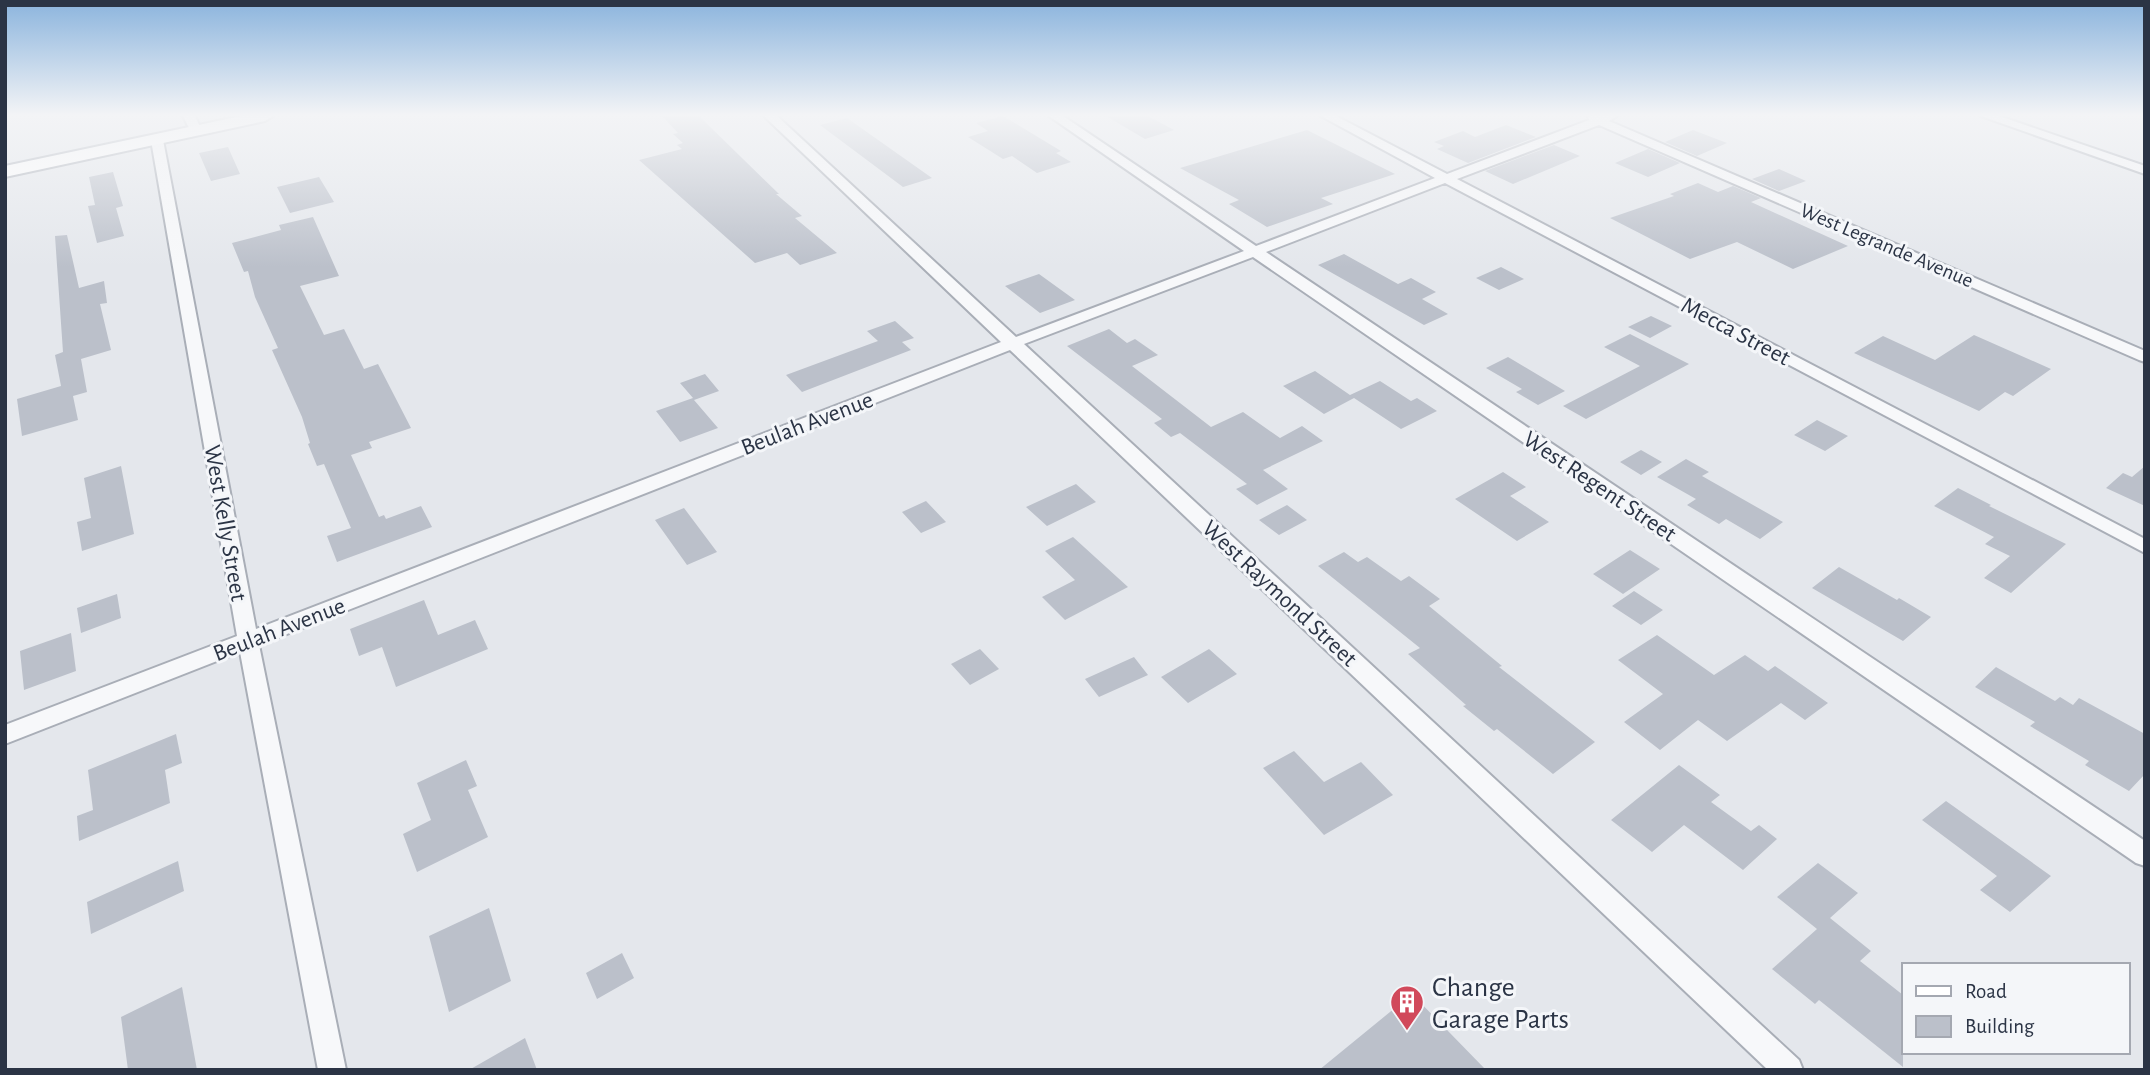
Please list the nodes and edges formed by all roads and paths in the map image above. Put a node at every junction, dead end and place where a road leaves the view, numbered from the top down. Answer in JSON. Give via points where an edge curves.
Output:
{"nodes":[{"id":1,"x":33,"y":166,"type":"edge"},
{"id":2,"x":162,"y":166,"type":"edge"},
{"id":3,"x":824,"y":166,"type":"edge"},
{"id":4,"x":1129,"y":166,"type":"edge"},
{"id":5,"x":1423,"y":166,"type":"edge"},
{"id":6,"x":1479,"y":166,"type":"edge"},
{"id":7,"x":1712,"y":166,"type":"edge"},
{"id":8,"x":5,"y":172,"type":"edge"},
{"id":9,"x":1447,"y":179,"type":"junction"},
{"id":10,"x":1255,"y":252,"type":"junction"},
{"id":11,"x":1013,"y":343,"type":"junction"},
{"id":12,"x":2145,"y":357,"type":"edge"},
{"id":13,"x":2145,"y":547,"type":"edge"},
{"id":14,"x":248,"y":641,"type":"junction"},
{"id":15,"x":5,"y":735,"type":"edge"},
{"id":16,"x":2145,"y":855,"type":"edge"},
{"id":17,"x":332,"y":1070,"type":"edge"},
{"id":18,"x":1789,"y":1070,"type":"edge"}],
"edges":[{"from":1,"to":8,"type":"main road"},
{"from":2,"to":14,"type":"street","name":"West Kelly Street"},
{"from":3,"to":11,"type":"street","name":"West Raymond Street"},
{"from":4,"to":10,"type":"street","name":"West Regent Street"},
{"from":5,"to":9,"type":"street","name":"Mecca Street"},
{"from":6,"to":9,"type":"street","name":"Beulah Avenue"},
{"from":7,"to":12,"type":"street","name":"West Legrande Avenue"},
{"from":9,"to":10,"type":"street","name":"Beulah Avenue"},
{"from":9,"to":13,"type":"street","name":"Mecca Street"},
{"from":10,"to":11,"type":"street","name":"Beulah Avenue"},
{"from":10,"to":16,"type":"street","name":"West Regent Street"},
{"from":11,"to":14,"type":"street","name":"Beulah Avenue"},
{"from":11,"to":18,"type":"street","name":"West Raymond Street"},
{"from":14,"to":15,"type":"street","name":"Beulah Avenue"},
{"from":14,"to":17,"type":"street","name":"West Kelly Street"}]}
